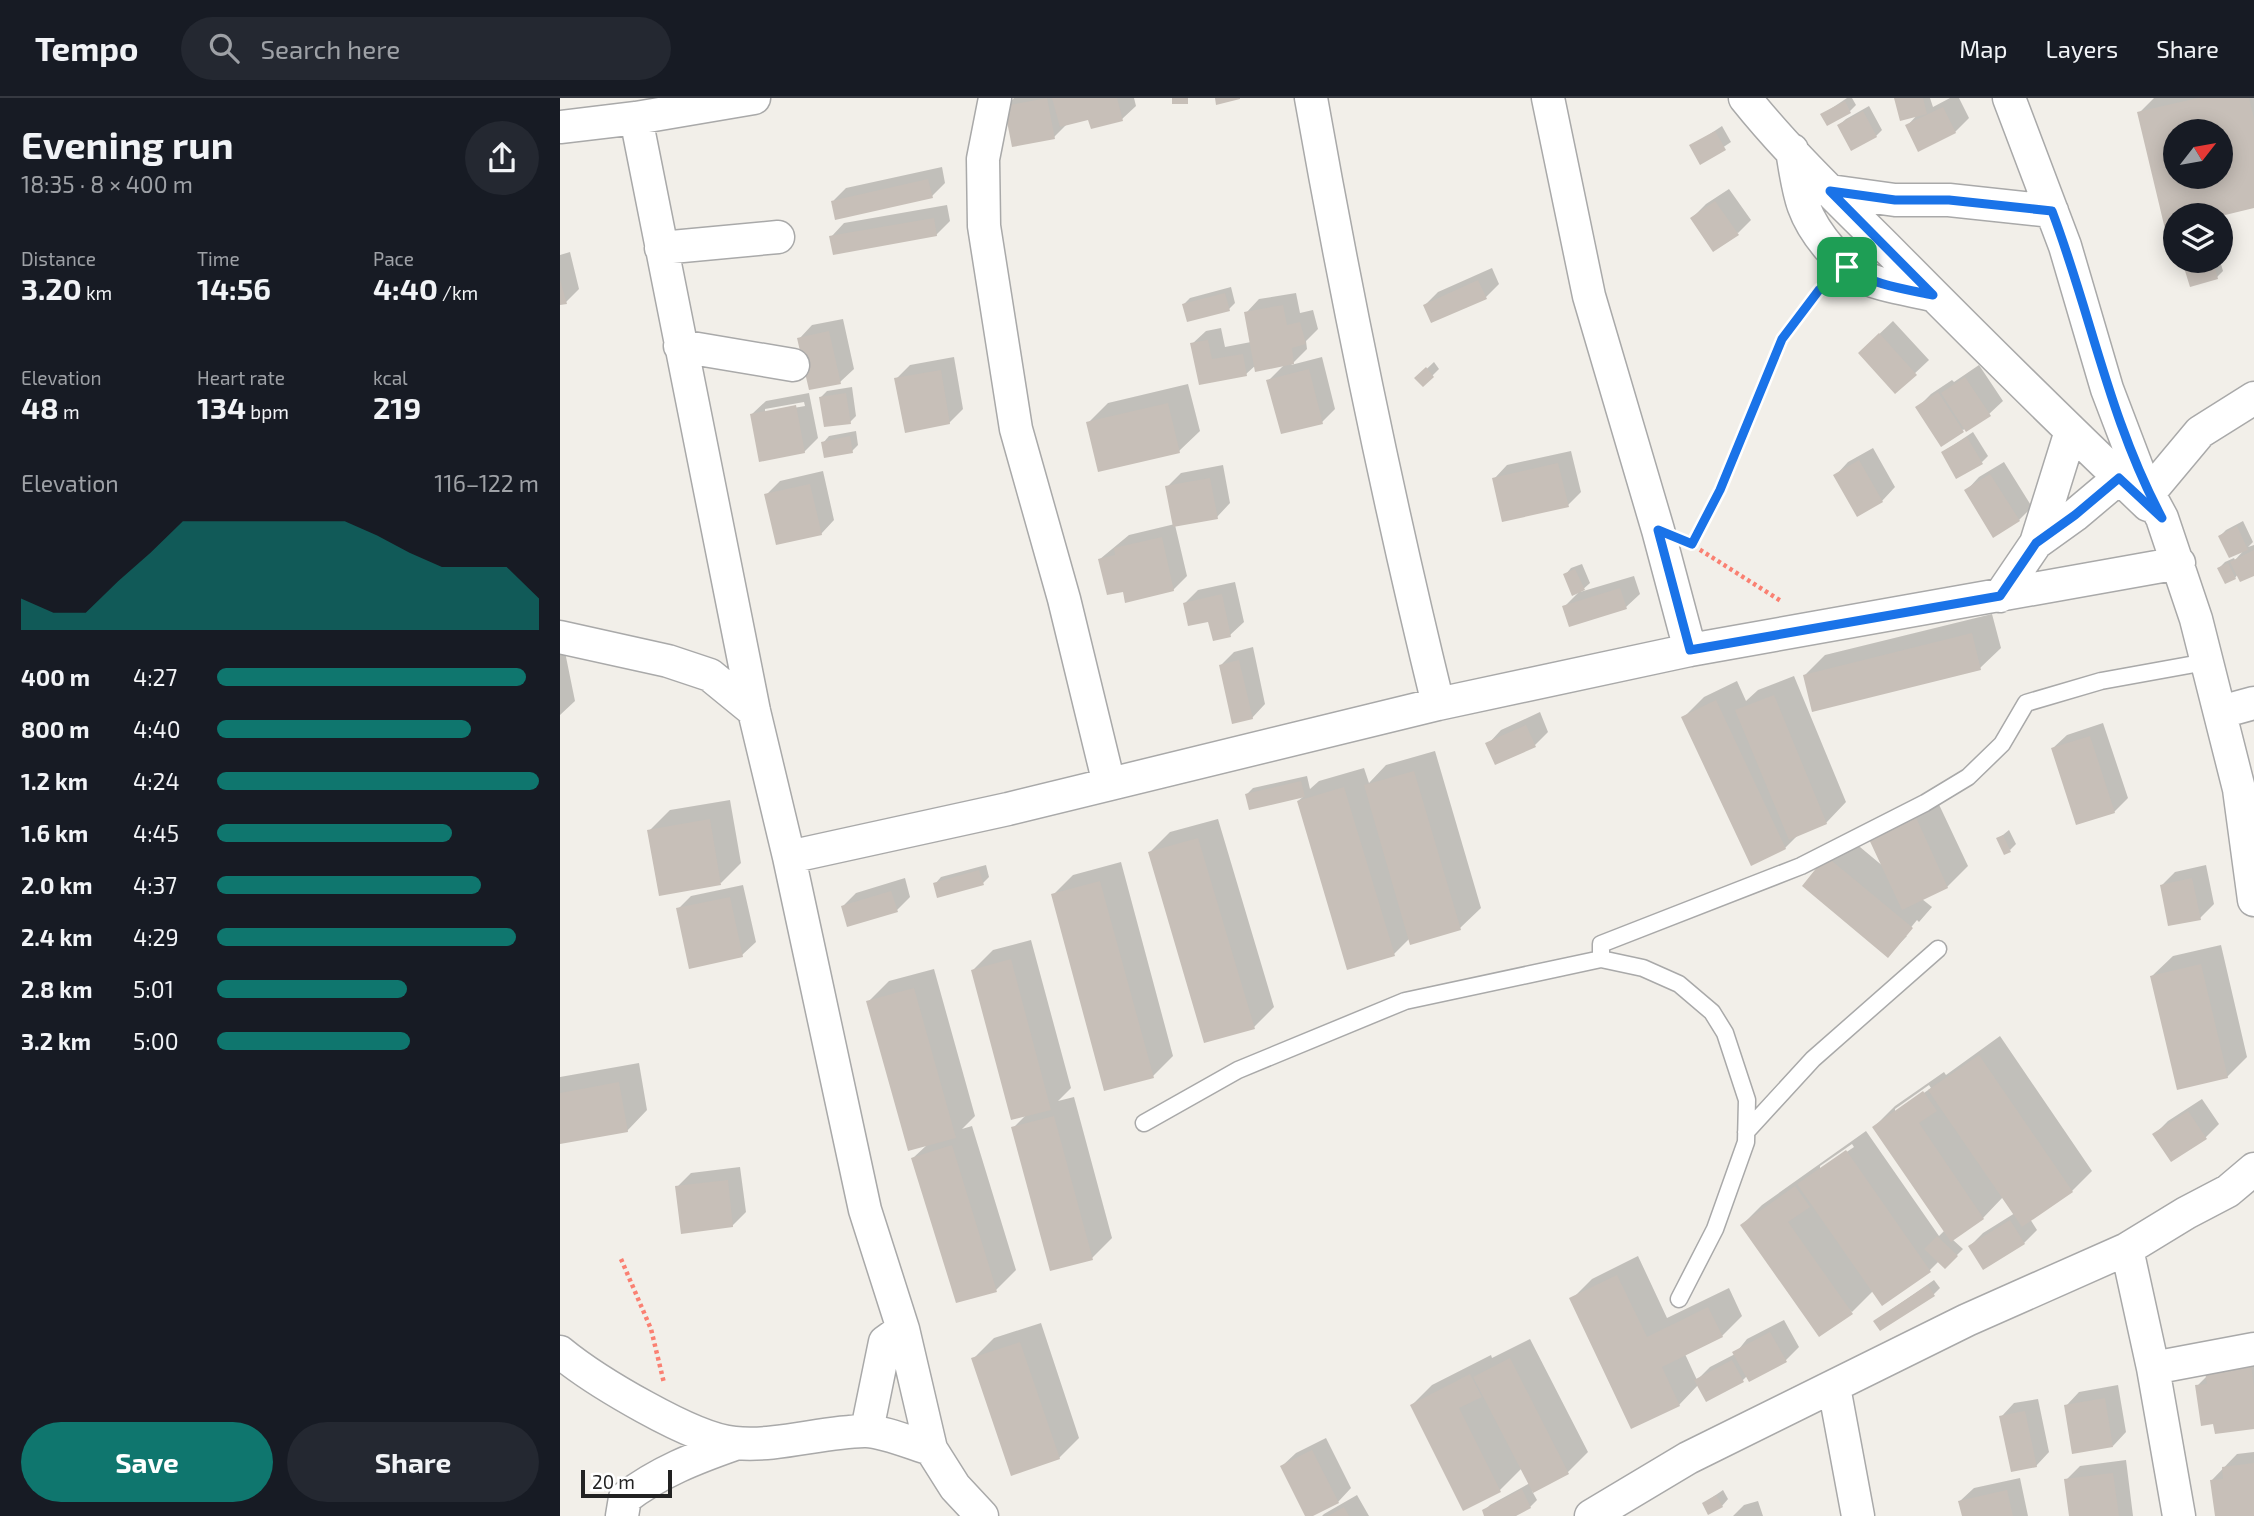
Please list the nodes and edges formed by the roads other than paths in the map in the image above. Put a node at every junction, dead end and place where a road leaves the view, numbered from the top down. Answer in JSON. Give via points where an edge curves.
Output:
{"nodes":[{"id":1,"x":754,"y":98,"type":"edge"},
{"id":2,"x":995,"y":98,"type":"edge"},
{"id":3,"x":1311,"y":98,"type":"edge"},
{"id":4,"x":1548,"y":98,"type":"edge"},
{"id":5,"x":1745,"y":98,"type":"edge"},
{"id":6,"x":2008,"y":98,"type":"edge"},
{"id":7,"x":636,"y":118,"type":"junction"},
{"id":8,"x":560,"y":127,"type":"edge"},
{"id":9,"x":1792,"y":150,"type":"junction"},
{"id":10,"x":1830,"y":191,"type":"junction"},
{"id":11,"x":2052,"y":211,"type":"junction"},
{"id":12,"x":778,"y":237,"type":"dead end"},
{"id":13,"x":661,"y":248,"type":"junction"},
{"id":14,"x":1933,"y":295,"type":"junction"},
{"id":15,"x":680,"y":346,"type":"junction"},
{"id":16,"x":793,"y":365,"type":"dead end"},
{"id":17,"x":2254,"y":398,"type":"edge"},
{"id":18,"x":2071,"y":431,"type":"junction"},
{"id":19,"x":2119,"y":478,"type":"junction"},
{"id":20,"x":2155,"y":506,"type":"junction"},
{"id":21,"x":2036,"y":543,"type":"junction"},
{"id":22,"x":2179,"y":563,"type":"junction"},
{"id":23,"x":2000,"y":596,"type":"junction"},
{"id":24,"x":560,"y":637,"type":"edge"},
{"id":25,"x":1690,"y":650,"type":"junction"},
{"id":26,"x":2206,"y":662,"type":"junction"},
{"id":27,"x":2254,"y":703,"type":"edge"},
{"id":28,"x":1438,"y":704,"type":"junction"},
{"id":29,"x":754,"y":712,"type":"junction"},
{"id":30,"x":2221,"y":712,"type":"junction"},
{"id":31,"x":1109,"y":784,"type":"junction"},
{"id":32,"x":789,"y":857,"type":"junction"},
{"id":33,"x":2254,"y":900,"type":"edge"},
{"id":34,"x":1938,"y":950,"type":"dead end"},
{"id":35,"x":1601,"y":959,"type":"junction"},
{"id":36,"x":1144,"y":1123,"type":"dead end"},
{"id":37,"x":1746,"y":1132,"type":"junction"},
{"id":38,"x":2254,"y":1169,"type":"edge"},
{"id":39,"x":2127,"y":1249,"type":"junction"},
{"id":40,"x":1679,"y":1299,"type":"dead end"},
{"id":41,"x":903,"y":1329,"type":"junction"},
{"id":42,"x":2254,"y":1349,"type":"edge"},
{"id":43,"x":560,"y":1352,"type":"edge"},
{"id":44,"x":2153,"y":1368,"type":"junction"},
{"id":45,"x":1834,"y":1387,"type":"junction"},
{"id":46,"x":867,"y":1430,"type":"junction"},
{"id":47,"x":735,"y":1444,"type":"junction"},
{"id":48,"x":931,"y":1449,"type":"junction"},
{"id":49,"x":622,"y":1516,"type":"edge"},
{"id":50,"x":982,"y":1516,"type":"edge"},
{"id":51,"x":1591,"y":1516,"type":"edge"},
{"id":52,"x":1858,"y":1516,"type":"edge"},
{"id":53,"x":2179,"y":1516,"type":"edge"}],
"edges":[{"from":1,"to":7,"type":"street"},
{"from":2,"to":31,"type":"street","via":[[983,159],[984,226],[1016,429],[1065,599]]},
{"from":3,"to":28,"type":"street","via":[[1360,362]]},
{"from":4,"to":25,"type":"street","via":[[1589,296]]},
{"from":5,"to":9,"type":"street"},
{"from":6,"to":11,"type":"street"},
{"from":7,"to":8,"type":"street"},
{"from":7,"to":13,"type":"street"},
{"from":9,"to":10,"type":"street"},
{"from":9,"to":14,"type":"street","via":[[1807,218],[1847,267],[1883,284]]},
{"from":10,"to":11,"type":"street"},
{"from":10,"to":14,"type":"street"},
{"from":11,"to":20,"type":"street","via":[[2107,389]]},
{"from":12,"to":13,"type":"street"},
{"from":13,"to":15,"type":"street"},
{"from":14,"to":18,"type":"street"},
{"from":15,"to":16,"type":"street"},
{"from":15,"to":29,"type":"street"},
{"from":17,"to":20,"type":"street","via":[[2200,432]]},
{"from":18,"to":19,"type":"street"},
{"from":18,"to":21,"type":"street"},
{"from":19,"to":20,"type":"street"},
{"from":19,"to":21,"type":"street"},
{"from":20,"to":22,"type":"street"},
{"from":21,"to":23,"type":"street"},
{"from":22,"to":23,"type":"street"},
{"from":22,"to":26,"type":"street"},
{"from":23,"to":25,"type":"street"},
{"from":24,"to":29,"type":"street","via":[[710,675]]},
{"from":25,"to":28,"type":"street"},
{"from":26,"to":30,"type":"street"},
{"from":26,"to":35,"type":"lane","via":[[2101,681],[2026,703],[2002,744],[1968,777],[1925,803],[1801,866],[1601,944]]},
{"from":27,"to":30,"type":"street"},
{"from":28,"to":31,"type":"street"},
{"from":29,"to":32,"type":"street"},
{"from":30,"to":33,"type":"street","via":[[2239,789]]},
{"from":31,"to":32,"type":"street"},
{"from":32,"to":41,"type":"street","via":[[865,1210]]},
{"from":34,"to":37,"type":"lane","via":[[1813,1059]]},
{"from":35,"to":36,"type":"lane","via":[[1405,1001],[1238,1070]]},
{"from":35,"to":37,"type":"lane","via":[[1643,968],[1679,984],[1712,1012],[1725,1033],[1747,1100]]},
{"from":37,"to":40,"type":"lane","via":[[1715,1229]]},
{"from":38,"to":39,"type":"street","via":[[2228,1191]]},
{"from":39,"to":44,"type":"street"},
{"from":39,"to":45,"type":"street"},
{"from":41,"to":46,"type":"street","via":[[885,1342]]},
{"from":41,"to":48,"type":"street"},
{"from":42,"to":44,"type":"street"},
{"from":43,"to":47,"type":"street","via":[[674,1421]]},
{"from":44,"to":53,"type":"street"},
{"from":45,"to":51,"type":"street","via":[[1688,1458]]},
{"from":45,"to":52,"type":"street"},
{"from":46,"to":47,"type":"street"},
{"from":46,"to":48,"type":"street"},
{"from":47,"to":49,"type":"street","via":[[649,1480],[625,1498]]},
{"from":48,"to":50,"type":"street","via":[[955,1487]]}]}
